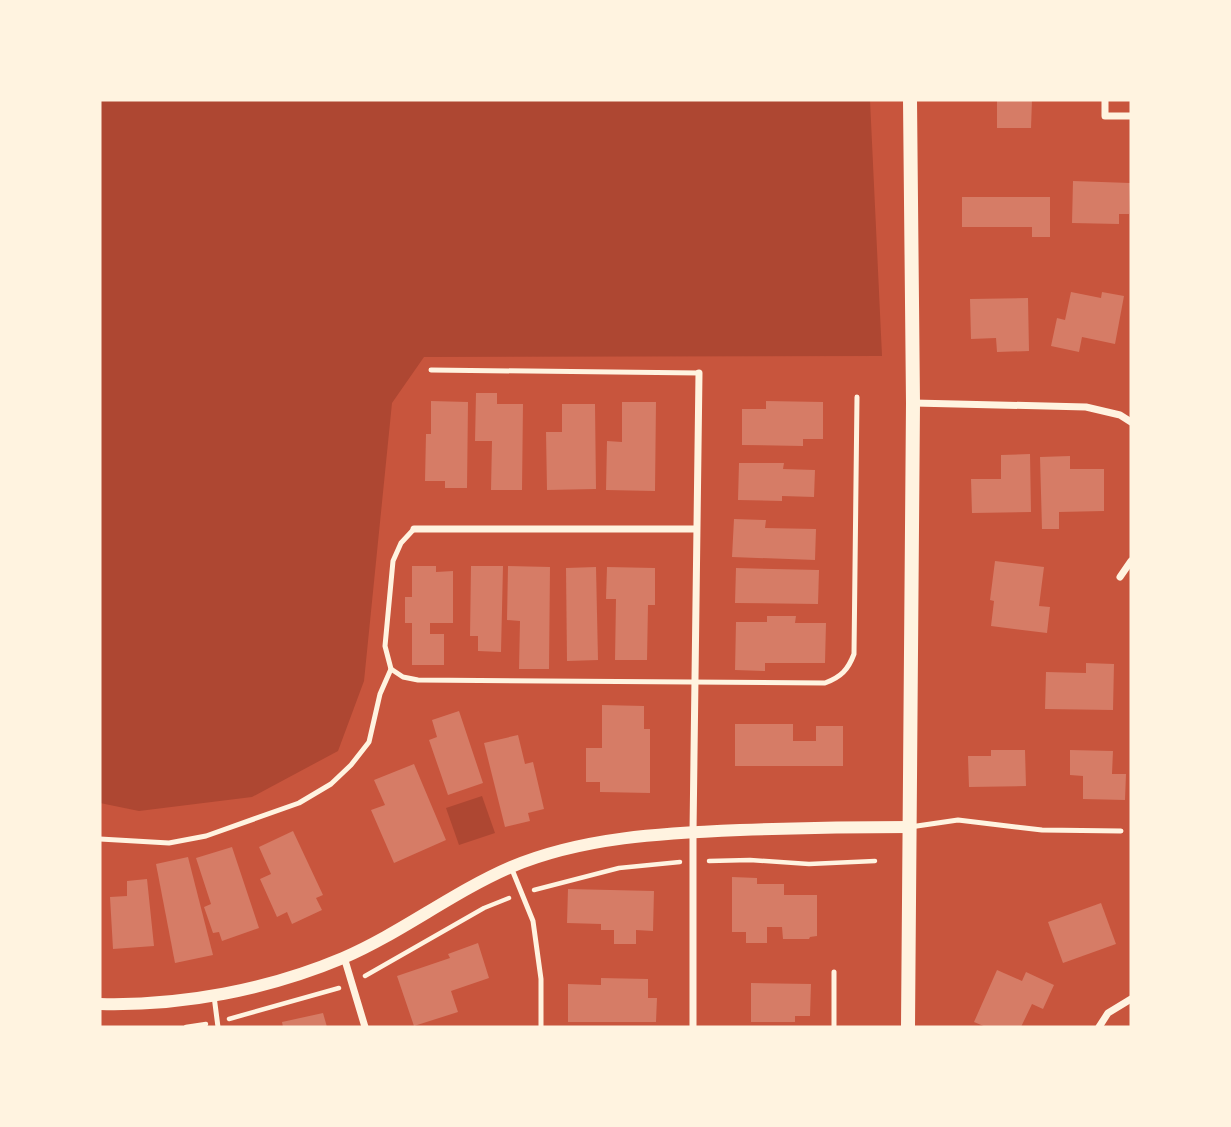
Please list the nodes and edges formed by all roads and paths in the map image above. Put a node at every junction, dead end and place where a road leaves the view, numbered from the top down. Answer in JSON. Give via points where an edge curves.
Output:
{"nodes":[{"id":1,"x":910,"y":100,"type":"edge"},
{"id":2,"x":1105,"y":100,"type":"edge"},
{"id":3,"x":1131,"y":116,"type":"edge"},
{"id":4,"x":431,"y":370,"type":"dead end"},
{"id":5,"x":699,"y":373,"type":"joint"},
{"id":6,"x":857,"y":397,"type":"dead end"},
{"id":7,"x":913,"y":403,"type":"junction"},
{"id":8,"x":1131,"y":422,"type":"edge"},
{"id":9,"x":414,"y":529,"type":"joint"},
{"id":10,"x":696,"y":529,"type":"junction"},
{"id":11,"x":1131,"y":561,"type":"edge"},
{"id":12,"x":1120,"y":577,"type":"dead end"},
{"id":13,"x":391,"y":669,"type":"junction"},
{"id":14,"x":695,"y":683,"type":"junction"},
{"id":15,"x":910,"y":827,"type":"junction"},
{"id":16,"x":1121,"y":831,"type":"dead end"},
{"id":17,"x":693,"y":832,"type":"junction"},
{"id":18,"x":100,"y":839,"type":"edge"},
{"id":19,"x":709,"y":861,"type":"dead end"},
{"id":20,"x":875,"y":861,"type":"dead end"},
{"id":21,"x":680,"y":862,"type":"dead end"},
{"id":22,"x":511,"y":867,"type":"junction"},
{"id":23,"x":533,"y":890,"type":"dead end"},
{"id":24,"x":513,"y":897,"type":"dead end"},
{"id":25,"x":344,"y":957,"type":"junction"},
{"id":26,"x":834,"y":972,"type":"dead end"},
{"id":27,"x":365,"y":976,"type":"dead end"},
{"id":28,"x":339,"y":988,"type":"dead end"},
{"id":29,"x":214,"y":995,"type":"junction"},
{"id":30,"x":1131,"y":999,"type":"edge"},
{"id":31,"x":100,"y":1004,"type":"edge"},
{"id":32,"x":225,"y":1020,"type":"dead end"},
{"id":33,"x":209,"y":1024,"type":"dead end"},
{"id":34,"x":186,"y":1027,"type":"edge"},
{"id":35,"x":218,"y":1027,"type":"edge"},
{"id":36,"x":365,"y":1027,"type":"edge"},
{"id":37,"x":541,"y":1027,"type":"edge"},
{"id":38,"x":693,"y":1027,"type":"edge"},
{"id":39,"x":834,"y":1027,"type":"edge"},
{"id":40,"x":908,"y":1027,"type":"edge"},
{"id":41,"x":1099,"y":1027,"type":"edge"}],
"edges":[{"from":1,"to":7,"type":"main road"},
{"from":2,"to":3,"type":"street","via":[[1105,116]]},
{"from":4,"to":5,"type":"lane"},
{"from":5,"to":10,"type":"street"},
{"from":6,"to":14,"type":"lane","via":[[854,654],[849,667],[825,683]]},
{"from":7,"to":8,"type":"street","via":[[1087,407]]},
{"from":7,"to":15,"type":"main road"},
{"from":9,"to":10,"type":"street"},
{"from":9,"to":13,"type":"lane","via":[[393,561],[385,646]]},
{"from":10,"to":14,"type":"street"},
{"from":11,"to":12,"type":"street"},
{"from":13,"to":14,"type":"lane","via":[[418,680]]},
{"from":13,"to":18,"type":"lane","via":[[369,742],[331,784],[299,803],[169,844]]},
{"from":14,"to":17,"type":"street"},
{"from":15,"to":16,"type":"lane","via":[[958,820],[1042,830]]},
{"from":15,"to":17,"type":"street"},
{"from":15,"to":40,"type":"main road"},
{"from":17,"to":22,"type":"street","via":[[622,839]]},
{"from":17,"to":38,"type":"street"},
{"from":19,"to":20,"type":"path"},
{"from":21,"to":23,"type":"path","via":[[619,868]]},
{"from":22,"to":25,"type":"street"},
{"from":22,"to":37,"type":"lane","via":[[533,921],[541,979]]},
{"from":24,"to":27,"type":"path","via":[[484,908]]},
{"from":25,"to":29,"type":"street"},
{"from":25,"to":36,"type":"street"},
{"from":26,"to":39,"type":"lane"},
{"from":28,"to":32,"type":"path"},
{"from":29,"to":31,"type":"street"},
{"from":29,"to":35,"type":"lane"},
{"from":30,"to":41,"type":"street","via":[[1108,1013]]},
{"from":33,"to":34,"type":"path"}]}
